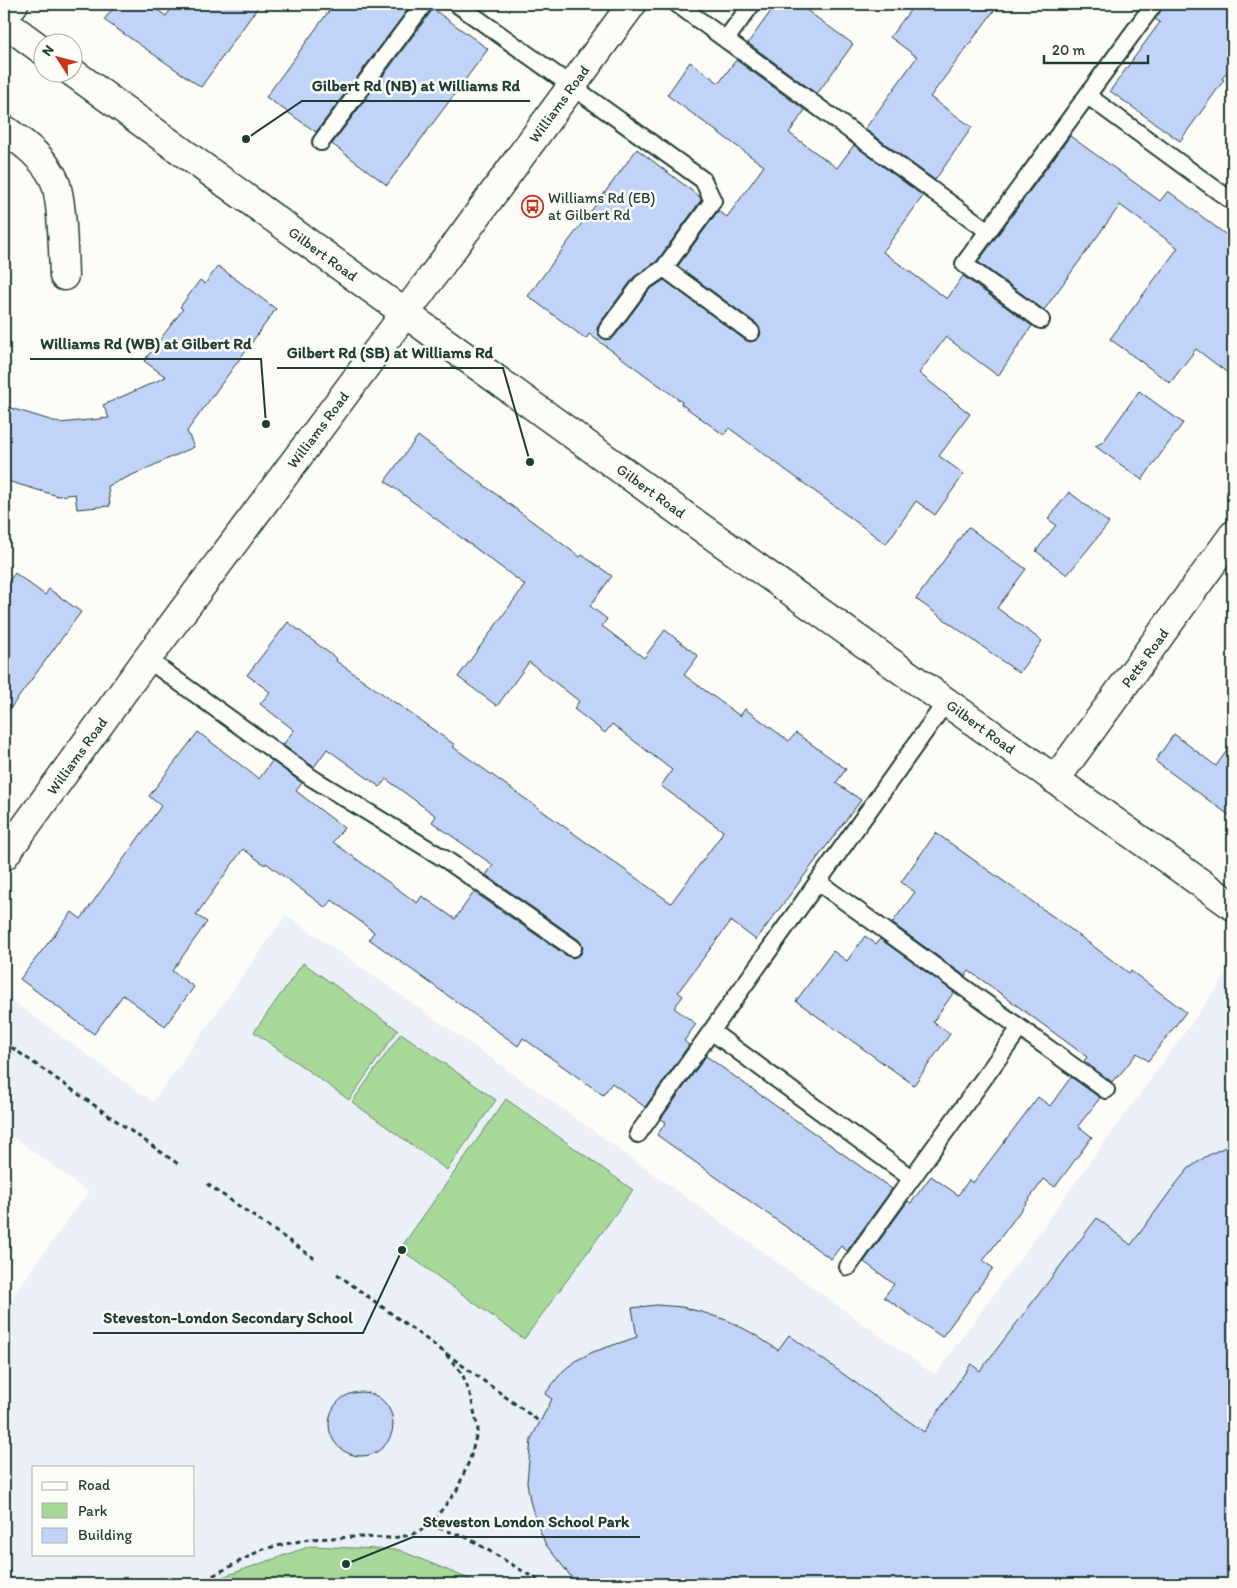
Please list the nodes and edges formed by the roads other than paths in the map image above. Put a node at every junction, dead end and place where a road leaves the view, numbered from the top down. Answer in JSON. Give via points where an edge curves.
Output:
{"nodes":[{"id":1,"x":14,"y":4,"type":"edge"},
{"id":2,"x":424,"y":4,"type":"edge"},
{"id":3,"x":457,"y":4,"type":"edge"},
{"id":4,"x":632,"y":4,"type":"edge"},
{"id":5,"x":677,"y":4,"type":"edge"},
{"id":6,"x":752,"y":4,"type":"edge"},
{"id":7,"x":1154,"y":4,"type":"edge"},
{"id":8,"x":4,"y":17,"type":"edge"},
{"id":9,"x":4,"y":22,"type":"edge"},
{"id":10,"x":726,"y":39,"type":"junction"},
{"id":11,"x":32,"y":43,"type":"edge"},
{"id":12,"x":82,"y":79,"type":"edge"},
{"id":13,"x":572,"y":85,"type":"junction"},
{"id":14,"x":1088,"y":96,"type":"junction"},
{"id":15,"x":4,"y":129,"type":"edge"},
{"id":16,"x":321,"y":142,"type":"dead end"},
{"id":17,"x":1233,"y":202,"type":"edge"},
{"id":18,"x":988,"y":231,"type":"junction"},
{"id":19,"x":664,"y":268,"type":"junction"},
{"id":20,"x":64,"y":276,"type":"dead end"},
{"id":21,"x":405,"y":313,"type":"junction"},
{"id":22,"x":1042,"y":320,"type":"dead end"},
{"id":23,"x":606,"y":330,"type":"dead end"},
{"id":24,"x":751,"y":332,"type":"dead end"},
{"id":25,"x":1233,"y":535,"type":"edge"},
{"id":26,"x":147,"y":659,"type":"junction"},
{"id":27,"x":946,"y":702,"type":"junction"},
{"id":28,"x":1055,"y":780,"type":"junction"},
{"id":29,"x":4,"y":856,"type":"edge"},
{"id":30,"x":818,"y":882,"type":"junction"},
{"id":31,"x":1233,"y":906,"type":"edge"},
{"id":32,"x":573,"y":948,"type":"dead end"},
{"id":33,"x":1020,"y":1028,"type":"junction"},
{"id":34,"x":711,"y":1031,"type":"junction"},
{"id":35,"x":1106,"y":1090,"type":"dead end"},
{"id":36,"x":638,"y":1134,"type":"dead end"},
{"id":37,"x":912,"y":1178,"type":"junction"},
{"id":38,"x":848,"y":1267,"type":"dead end"}],
"edges":[{"from":1,"to":8,"type":"street"},
{"from":2,"to":16,"type":"lane"},
{"from":3,"to":13,"type":"lane"},
{"from":4,"to":13,"type":"street","name":"Williams Road"},
{"from":5,"to":10,"type":"lane"},
{"from":6,"to":10,"type":"lane"},
{"from":7,"to":14,"type":"lane"},
{"from":9,"to":11,"type":"street"},
{"from":10,"to":18,"type":"lane"},
{"from":12,"to":21,"type":"street","name":"Gilbert Road"},
{"from":13,"to":19,"type":"lane","via":[[703,180],[713,201]]},
{"from":13,"to":21,"type":"street","name":"Williams Road"},
{"from":14,"to":17,"type":"lane"},
{"from":14,"to":18,"type":"lane"},
{"from":15,"to":20,"type":"street","via":[[43,162],[54,179],[59,198]]},
{"from":18,"to":22,"type":"lane","via":[[964,264]]},
{"from":19,"to":23,"type":"lane","via":[[642,283]]},
{"from":19,"to":24,"type":"lane"},
{"from":21,"to":26,"type":"street","name":"Williams Road"},
{"from":21,"to":27,"type":"street","name":"Gilbert Road"},
{"from":25,"to":28,"type":"street","name":"Petts Road"},
{"from":26,"to":29,"type":"street","name":"Williams Road"},
{"from":26,"to":32,"type":"lane","via":[[312,778],[448,860]]},
{"from":27,"to":28,"type":"street","name":"Gilbert Road"},
{"from":27,"to":30,"type":"lane"},
{"from":28,"to":31,"type":"street","name":"Gilbert Road"},
{"from":30,"to":33,"type":"lane"},
{"from":30,"to":34,"type":"lane"},
{"from":33,"to":35,"type":"lane"},
{"from":33,"to":37,"type":"lane"},
{"from":34,"to":36,"type":"lane"},
{"from":34,"to":37,"type":"lane"},
{"from":37,"to":38,"type":"lane"}]}
